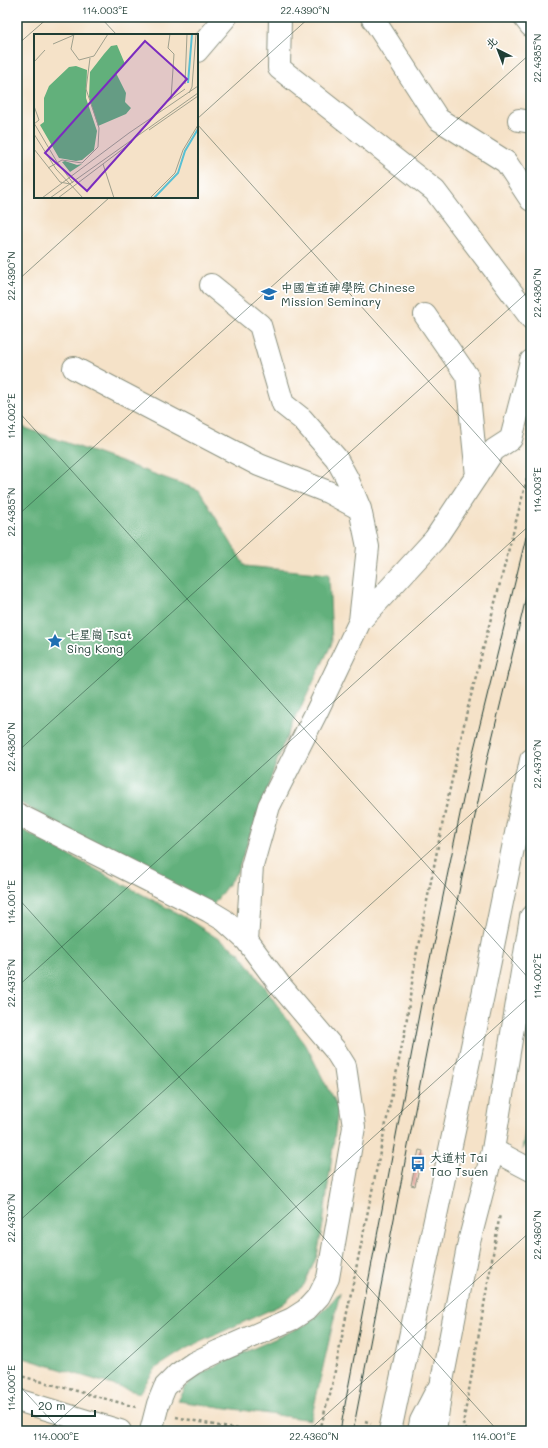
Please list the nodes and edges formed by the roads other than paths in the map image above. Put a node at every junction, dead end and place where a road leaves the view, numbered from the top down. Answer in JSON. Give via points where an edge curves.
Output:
{"nodes":[{"id":1,"x":226,"y":17,"type":"edge"},
{"id":2,"x":280,"y":17,"type":"edge"},
{"id":3,"x":356,"y":17,"type":"edge"},
{"id":4,"x":524,"y":17,"type":"edge"},
{"id":5,"x":376,"y":23,"type":"edge"},
{"id":6,"x":531,"y":26,"type":"edge"},
{"id":7,"x":198,"y":50,"type":"edge"},
{"id":8,"x":531,"y":200,"type":"edge"},
{"id":9,"x":212,"y":285,"type":"dead end"},
{"id":10,"x":425,"y":315,"type":"dead end"},
{"id":11,"x":531,"y":318,"type":"edge"},
{"id":12,"x":531,"y":361,"type":"edge"},
{"id":13,"x":74,"y":368,"type":"dead end"},
{"id":14,"x":477,"y":476,"type":"junction"},
{"id":15,"x":360,"y":509,"type":"junction"},
{"id":16,"x":360,"y":621,"type":"junction"},
{"id":17,"x":531,"y":760,"type":"edge"},
{"id":18,"x":17,"y":814,"type":"edge"},
{"id":19,"x":531,"y":917,"type":"edge"},
{"id":20,"x":247,"y":941,"type":"junction"},
{"id":21,"x":493,"y":1150,"type":"junction"},
{"id":22,"x":531,"y":1169,"type":"edge"},
{"id":23,"x":442,"y":1381,"type":"junction"},
{"id":24,"x":17,"y":1400,"type":"edge"},
{"id":25,"x":120,"y":1431,"type":"edge"},
{"id":26,"x":151,"y":1431,"type":"edge"},
{"id":27,"x":390,"y":1431,"type":"edge"},
{"id":28,"x":419,"y":1431,"type":"edge"},
{"id":29,"x":435,"y":1431,"type":"edge"}],
"edges":[{"from":1,"to":7,"type":"main road"},
{"from":2,"to":11,"type":"main road","via":[[279,68],[435,192]]},
{"from":3,"to":5,"type":"main road"},
{"from":4,"to":6,"type":"main road"},
{"from":5,"to":8,"type":"main road","via":[[438,119],[506,162]]},
{"from":9,"to":15,"type":"main road","via":[[260,325],[283,404],[302,419],[336,458]]},
{"from":10,"to":14,"type":"main road","via":[[467,376]]},
{"from":12,"to":14,"type":"main road","via":[[511,439],[494,450]]},
{"from":13,"to":15,"type":"main road","via":[[259,465],[328,492]]},
{"from":14,"to":16,"type":"main road","via":[[435,539]]},
{"from":15,"to":16,"type":"main road","via":[[368,547]]},
{"from":16,"to":20,"type":"main road","via":[[269,806],[252,866]]},
{"from":17,"to":27,"type":"main road"},
{"from":18,"to":20,"type":"main road","via":[[209,911],[224,920]]},
{"from":19,"to":21,"type":"main road"},
{"from":20,"to":26,"type":"main road","via":[[279,984],[335,1050],[345,1066],[354,1127],[333,1257],[328,1278],[319,1296],[306,1310],[292,1319],[194,1363],[178,1374],[165,1387]]},
{"from":21,"to":22,"type":"main road"},
{"from":21,"to":23,"type":"main road","via":[[469,1242]]},
{"from":23,"to":28,"type":"main road","via":[[421,1421]]},
{"from":23,"to":29,"type":"main road"},
{"from":24,"to":25,"type":"main road"}]}
